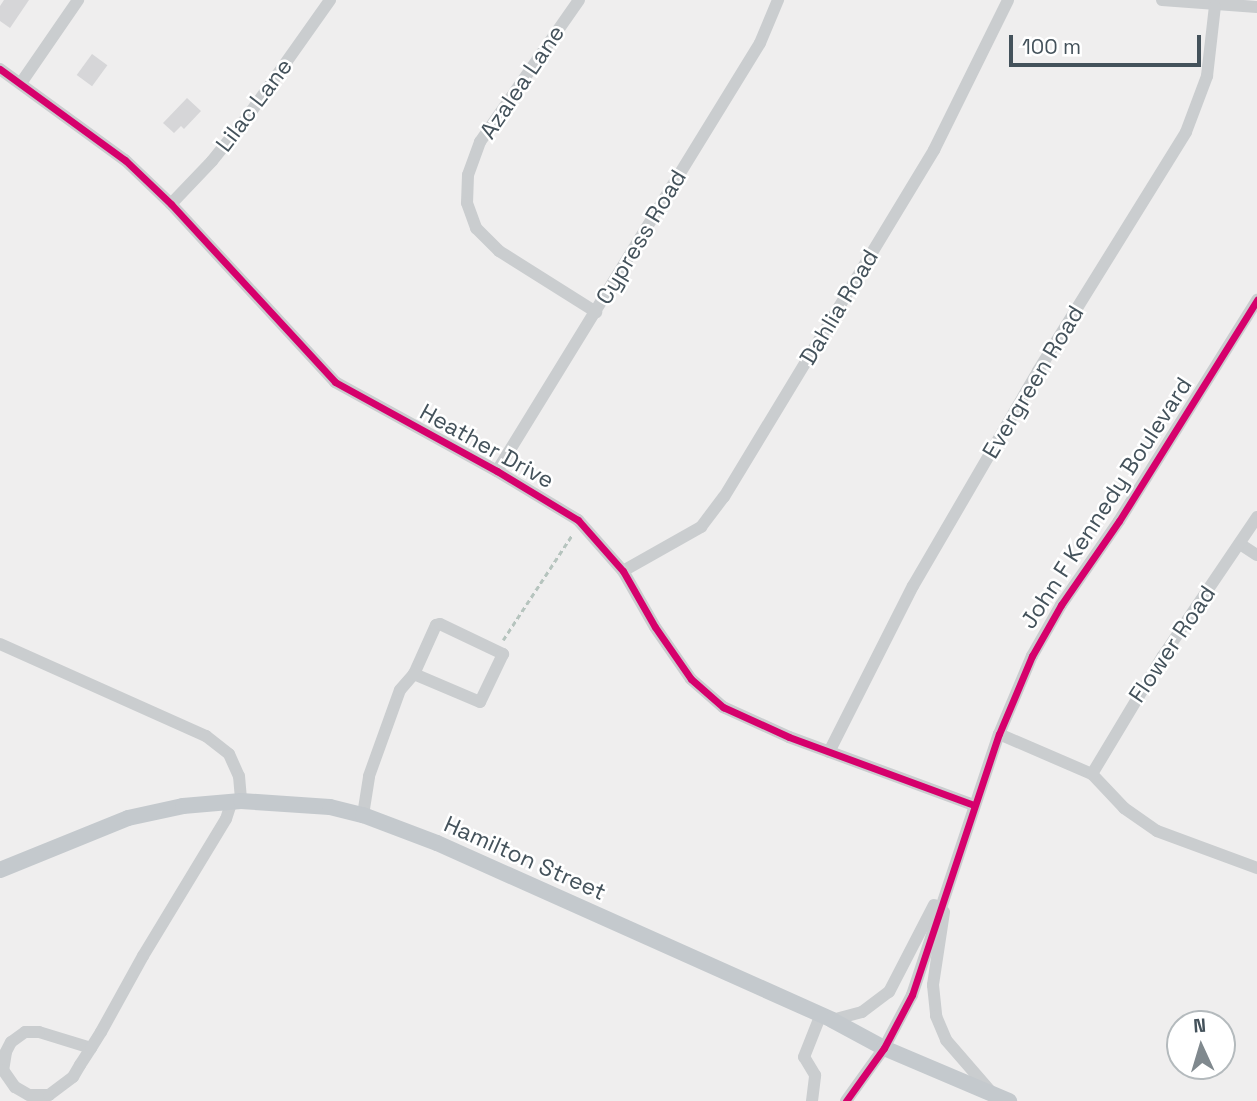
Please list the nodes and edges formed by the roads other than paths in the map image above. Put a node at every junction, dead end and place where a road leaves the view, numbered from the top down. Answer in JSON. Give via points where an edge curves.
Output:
{"nodes":[{"id":1,"x":78,"y":0,"type":"edge"},
{"id":2,"x":330,"y":0,"type":"edge"},
{"id":3,"x":579,"y":0,"type":"edge"},
{"id":4,"x":778,"y":0,"type":"edge"},
{"id":5,"x":1008,"y":0,"type":"edge"},
{"id":6,"x":1162,"y":0,"type":"edge"},
{"id":7,"x":1215,"y":6,"type":"junction"},
{"id":8,"x":1257,"y":7,"type":"edge"},
{"id":9,"x":0,"y":69,"type":"edge"},
{"id":10,"x":21,"y":83,"type":"junction"},
{"id":11,"x":171,"y":204,"type":"junction"},
{"id":12,"x":1257,"y":300,"type":"edge"},
{"id":13,"x":596,"y":312,"type":"junction"},
{"id":14,"x":497,"y":471,"type":"junction"},
{"id":15,"x":1257,"y":517,"type":"edge"},
{"id":16,"x":1240,"y":544,"type":"junction"},
{"id":17,"x":1257,"y":555,"type":"edge"},
{"id":18,"x":623,"y":572,"type":"junction"},
{"id":19,"x":0,"y":644,"type":"edge"},
{"id":20,"x":414,"y":674,"type":"junction"},
{"id":21,"x":999,"y":734,"type":"junction"},
{"id":22,"x":829,"y":752,"type":"junction"},
{"id":23,"x":1092,"y":774,"type":"junction"},
{"id":24,"x":237,"y":801,"type":"junction"},
{"id":25,"x":974,"y":805,"type":"junction"},
{"id":26,"x":363,"y":815,"type":"junction"},
{"id":27,"x":1257,"y":867,"type":"edge"},
{"id":28,"x":0,"y":870,"type":"edge"},
{"id":29,"x":951,"y":870,"type":"junction"},
{"id":30,"x":827,"y":1017,"type":"junction"},
{"id":31,"x":91,"y":1048,"type":"junction"},
{"id":32,"x":884,"y":1048,"type":"junction"},
{"id":33,"x":993,"y":1094,"type":"junction"},
{"id":34,"x":812,"y":1101,"type":"edge"},
{"id":35,"x":846,"y":1101,"type":"edge"},
{"id":36,"x":1009,"y":1101,"type":"edge"}],
"edges":[{"from":1,"to":10,"type":"street"},
{"from":2,"to":11,"type":"street","name":"Lilac Lane","via":[[248,116]]},
{"from":3,"to":13,"type":"street","name":"Azalea Lane","via":[[480,142],[468,175],[467,203],[476,228],[499,251]]},
{"from":4,"to":13,"type":"street","name":"Cypress Road","via":[[760,43]]},
{"from":5,"to":18,"type":"street","name":"Dahlia Road","via":[[934,150],[724,497],[701,527]]},
{"from":6,"to":7,"type":"street"},
{"from":7,"to":8,"type":"street"},
{"from":7,"to":22,"type":"street","name":"Evergreen Road","via":[[1207,76],[1186,132],[1038,371],[913,586]]},
{"from":9,"to":10,"type":"street","name":"Heather Drive"},
{"from":10,"to":11,"type":"street","name":"Heather Drive","via":[[125,160]]},
{"from":11,"to":14,"type":"street","name":"Heather Drive","via":[[335,382]]},
{"from":12,"to":21,"type":"street","name":"John F Kennedy Boulevard","via":[[1061,605],[1032,656]]},
{"from":13,"to":14,"type":"street","name":"Cypress Road"},
{"from":14,"to":18,"type":"street","name":"Heather Drive","via":[[578,520]]},
{"from":15,"to":16,"type":"street","name":"Flower Road"},
{"from":16,"to":17,"type":"street"},
{"from":16,"to":23,"type":"street","name":"Flower Road","via":[[1163,656]]},
{"from":18,"to":22,"type":"street","name":"Heather Drive","via":[[655,628],[704,692],[723,707]]},
{"from":19,"to":24,"type":"street","via":[[206,736],[229,754],[239,776]]},
{"from":20,"to":20,"type":"street","via":[[436,625],[503,654],[480,702]]},
{"from":20,"to":26,"type":"street","via":[[400,690],[389,719],[369,776]]},
{"from":21,"to":23,"type":"street"},
{"from":21,"to":25,"type":"street","name":"John F Kennedy Boulevard"},
{"from":22,"to":25,"type":"street","name":"Heather Drive"},
{"from":23,"to":27,"type":"street","via":[[1137,820]]},
{"from":24,"to":26,"type":"main road","name":"Hamilton Street","via":[[311,804]]},
{"from":24,"to":28,"type":"main road","name":"Hamilton Street","via":[[128,818]]},
{"from":24,"to":31,"type":"street"},
{"from":25,"to":29,"type":"street","name":"John F Kennedy Boulevard"},
{"from":26,"to":30,"type":"main road","name":"Hamilton Street","via":[[437,843]]},
{"from":29,"to":30,"type":"street","via":[[889,992],[853,1016]]},
{"from":29,"to":32,"type":"street","name":"John F Kennedy Boulevard","via":[[912,995]]},
{"from":29,"to":33,"type":"street","via":[[933,985],[936,1016],[946,1040]]},
{"from":30,"to":32,"type":"main road","name":"Hamilton Street"},
{"from":30,"to":34,"type":"street","via":[[804,1057],[814,1075]]},
{"from":31,"to":31,"type":"street","via":[[73,1077],[49,1095],[21,1092],[3,1070],[11,1042],[25,1032]]},
{"from":32,"to":33,"type":"main road","name":"Hamilton Street"},
{"from":32,"to":35,"type":"street","name":"John F Kennedy Boulevard"},
{"from":33,"to":36,"type":"main road","name":"Hamilton Street"}]}
